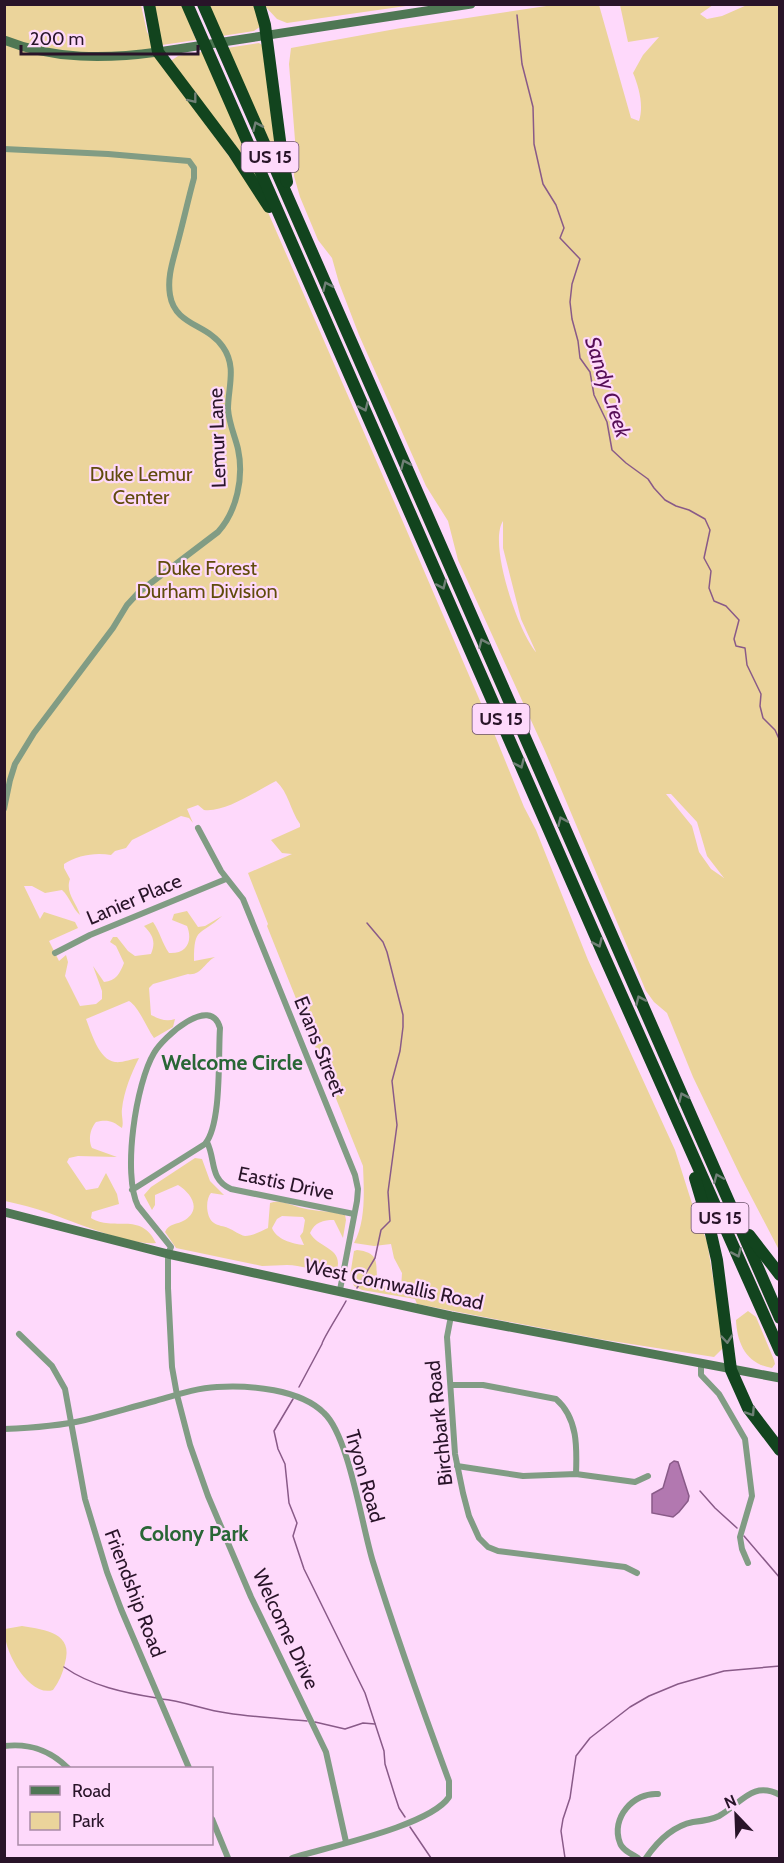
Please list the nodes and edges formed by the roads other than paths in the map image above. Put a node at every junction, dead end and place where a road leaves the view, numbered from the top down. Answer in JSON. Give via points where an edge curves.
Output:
{"nodes":[{"id":1,"x":149,"y":4,"type":"edge"},
{"id":2,"x":187,"y":4,"type":"edge"},
{"id":3,"x":203,"y":4,"type":"edge"},
{"id":4,"x":259,"y":4,"type":"edge"},
{"id":5,"x":471,"y":4,"type":"edge"},
{"id":6,"x":267,"y":36,"type":"junction"},
{"id":7,"x":4,"y":40,"type":"edge"},
{"id":8,"x":158,"y":52,"type":"junction"},
{"id":9,"x":4,"y":149,"type":"edge"},
{"id":10,"x":288,"y":235,"type":"junction"},
{"id":11,"x":314,"y":256,"type":"junction"},
{"id":12,"x":4,"y":809,"type":"edge"},
{"id":13,"x":198,"y":828,"type":"dead end"},
{"id":14,"x":226,"y":879,"type":"junction"},
{"id":15,"x":55,"y":953,"type":"dead end"},
{"id":16,"x":662,"y":1085,"type":"junction"},
{"id":17,"x":207,"y":1142,"type":"junction"},
{"id":18,"x":132,"y":1190,"type":"junction"},
{"id":19,"x":4,"y":1212,"type":"edge"},
{"id":20,"x":354,"y":1214,"type":"junction"},
{"id":21,"x":734,"y":1215,"type":"junction"},
{"id":22,"x":168,"y":1254,"type":"junction"},
{"id":23,"x":780,"y":1275,"type":"edge"},
{"id":24,"x":340,"y":1290,"type":"junction"},
{"id":25,"x":451,"y":1316,"type":"junction"},
{"id":26,"x":780,"y":1318,"type":"edge"},
{"id":27,"x":19,"y":1335,"type":"dead end"},
{"id":28,"x":780,"y":1351,"type":"edge"},
{"id":29,"x":701,"y":1364,"type":"junction"},
{"id":30,"x":731,"y":1370,"type":"junction"},
{"id":31,"x":780,"y":1378,"type":"edge"},
{"id":32,"x":450,"y":1385,"type":"junction"},
{"id":33,"x":177,"y":1395,"type":"junction"},
{"id":34,"x":72,"y":1423,"type":"junction"},
{"id":35,"x":4,"y":1429,"type":"edge"},
{"id":36,"x":780,"y":1450,"type":"edge"},
{"id":37,"x":457,"y":1466,"type":"junction"},
{"id":38,"x":576,"y":1474,"type":"junction"},
{"id":39,"x":648,"y":1476,"type":"dead end"},
{"id":40,"x":748,"y":1563,"type":"dead end"},
{"id":41,"x":637,"y":1573,"type":"dead end"},
{"id":42,"x":4,"y":1746,"type":"edge"},
{"id":43,"x":67,"y":1767,"type":"edge"},
{"id":44,"x":189,"y":1767,"type":"edge"},
{"id":45,"x":658,"y":1794,"type":"dead end"},
{"id":46,"x":780,"y":1795,"type":"edge"},
{"id":47,"x":213,"y":1821,"type":"edge"},
{"id":48,"x":346,"y":1842,"type":"junction"},
{"id":49,"x":228,"y":1858,"type":"edge"},
{"id":50,"x":292,"y":1858,"type":"edge"},
{"id":51,"x":638,"y":1858,"type":"edge"},
{"id":52,"x":646,"y":1858,"type":"edge"}],
"edges":[{"from":1,"to":8,"type":"highway"},
{"from":2,"to":10,"type":"highway","number":"US 15"},
{"from":11,"to":3,"type":"highway","number":"US 15","one_way":true},
{"from":4,"to":6,"type":"highway"},
{"from":5,"to":6,"type":"street"},
{"from":6,"to":8,"type":"street"},
{"from":6,"to":11,"type":"highway","via":[[284,168]]},
{"from":7,"to":8,"type":"street","via":[[31,49],[78,56]]},
{"from":8,"to":10,"type":"highway","one_way":true,"via":[[246,170]]},
{"from":9,"to":12,"type":"street","name":"Lemur Lane","via":[[189,161],[194,178],[170,273],[170,294],[180,316],[218,340],[229,358],[232,369],[228,410],[239,459],[235,506],[228,519],[218,532],[127,605],[15,764]]},
{"from":10,"to":16,"type":"highway","number":"US 15","one_way":true},
{"from":21,"to":11,"type":"highway","number":"US 15","one_way":true},
{"from":13,"to":14,"type":"street","name":"Evans Street"},
{"from":14,"to":15,"type":"street","name":"Lanier Place"},
{"from":14,"to":20,"type":"street","name":"Evans Street","via":[[243,899],[354,1170],[358,1189]]},
{"from":16,"to":28,"type":"highway","number":"US 15","one_way":true},
{"from":16,"to":30,"type":"highway","one_way":true,"via":[[709,1225]]},
{"from":17,"to":18,"type":"street"},
{"from":17,"to":18,"type":"street","via":[[213,1132],[216,1108],[220,1028],[214,1018],[202,1014],[162,1042],[144,1074],[134,1130]]},
{"from":17,"to":20,"type":"street","name":"Eastis Drive","via":[[221,1185]]},
{"from":18,"to":22,"type":"street","via":[[138,1206],[171,1247]]},
{"from":19,"to":22,"type":"street","name":"West Cornwallis Road"},
{"from":20,"to":24,"type":"street","name":"Evans Street"},
{"from":21,"to":23,"type":"highway"},
{"from":21,"to":26,"type":"highway","number":"US 15"},
{"from":22,"to":24,"type":"street","name":"West Cornwallis Road"},
{"from":22,"to":33,"type":"street","name":"Welcome Drive","via":[[172,1367]]},
{"from":24,"to":25,"type":"street","name":"West Cornwallis Road"},
{"from":25,"to":29,"type":"street","name":"West Cornwallis Road"},
{"from":25,"to":32,"type":"street","name":"Birchbark Road","via":[[447,1337]]},
{"from":27,"to":34,"type":"street","name":"Friendship Road","via":[[56,1372],[65,1389]]},
{"from":29,"to":30,"type":"street","name":"West Cornwallis Road"},
{"from":29,"to":40,"type":"street","via":[[701,1375],[719,1394],[745,1439],[752,1496],[740,1537]]},
{"from":30,"to":31,"type":"street","name":"West Cornwallis Road"},
{"from":30,"to":36,"type":"highway","one_way":true,"via":[[748,1408]]},
{"from":32,"to":37,"type":"street","name":"Birchbark Road"},
{"from":32,"to":38,"type":"street","via":[[483,1385],[556,1399],[563,1405],[576,1435]]},
{"from":33,"to":34,"type":"street","name":"Tryon Road"},
{"from":33,"to":48,"type":"street","name":"Welcome Drive","via":[[208,1496],[251,1597],[326,1752]]},
{"from":33,"to":48,"type":"street","name":"Tryon Road","via":[[217,1387],[285,1392],[309,1401],[329,1418],[346,1456],[370,1551],[449,1781],[449,1797],[437,1808]]},
{"from":34,"to":35,"type":"street","name":"Tryon Road"},
{"from":34,"to":44,"type":"street","name":"Friendship Road","via":[[85,1499],[107,1572]]},
{"from":37,"to":38,"type":"street","via":[[523,1476]]},
{"from":37,"to":41,"type":"street","name":"Birchbark Road","via":[[475,1531],[488,1547],[514,1554],[625,1567]]},
{"from":38,"to":39,"type":"street","via":[[635,1482]]},
{"from":42,"to":43,"type":"street","via":[[42,1750]]},
{"from":45,"to":51,"type":"street","via":[[638,1797],[622,1815],[619,1842]]},
{"from":46,"to":52,"type":"street","via":[[756,1790],[717,1817],[685,1824],[661,1840]]},
{"from":47,"to":49,"type":"street"},
{"from":48,"to":50,"type":"street"}]}
